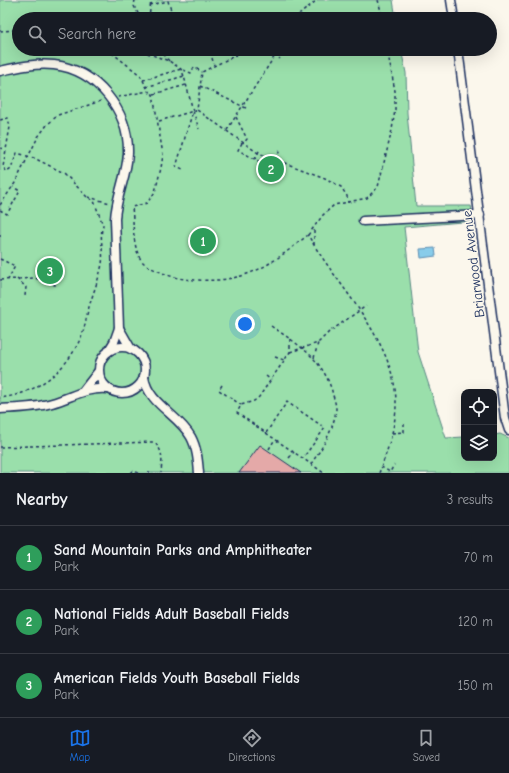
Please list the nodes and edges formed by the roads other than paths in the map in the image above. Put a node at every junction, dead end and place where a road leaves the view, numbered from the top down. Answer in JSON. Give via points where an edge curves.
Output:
{"nodes":[{"id":1,"x":451,"y":0,"type":"edge"},
{"id":2,"x":453,"y":12,"type":"edge"},
{"id":3,"x":459,"y":56,"type":"edge"},
{"id":4,"x":0,"y":71,"type":"edge"},
{"id":5,"x":480,"y":215,"type":"junction"},
{"id":6,"x":363,"y":221,"type":"dead end"},
{"id":7,"x":119,"y":328,"type":"junction"},
{"id":8,"x":132,"y":349,"type":"junction"},
{"id":9,"x":109,"y":350,"type":"junction"},
{"id":10,"x":98,"y":372,"type":"junction"},
{"id":11,"x":144,"y":377,"type":"junction"},
{"id":12,"x":108,"y":389,"type":"junction"},
{"id":13,"x":84,"y":390,"type":"junction"},
{"id":14,"x":130,"y":392,"type":"junction"},
{"id":15,"x":153,"y":398,"type":"junction"},
{"id":16,"x":0,"y":410,"type":"edge"},
{"id":17,"x":508,"y":429,"type":"edge"},
{"id":18,"x":199,"y":473,"type":"edge"}],
"edges":[{"from":1,"to":2,"type":"street"},
{"from":3,"to":5,"type":"street","name":"Briarwood Avenue"},
{"from":4,"to":7,"type":"street","via":[[31,65],[68,68],[91,80],[111,99],[123,121],[128,152],[115,214]]},
{"from":5,"to":6,"type":"street"},
{"from":5,"to":17,"type":"street","name":"Briarwood Avenue"},
{"from":7,"to":8,"type":"street"},
{"from":7,"to":9,"type":"street"},
{"from":8,"to":9,"type":"street","via":[[121,346]]},
{"from":8,"to":11,"type":"street","via":[[141,356]]},
{"from":9,"to":10,"type":"street","via":[[102,357]]},
{"from":10,"to":12,"type":"street"},
{"from":10,"to":13,"type":"street"},
{"from":11,"to":14,"type":"street","via":[[139,386]]},
{"from":11,"to":15,"type":"street"},
{"from":12,"to":13,"type":"street"},
{"from":12,"to":14,"type":"street","via":[[117,393]]},
{"from":13,"to":16,"type":"street","via":[[40,406]]},
{"from":14,"to":15,"type":"street"},
{"from":15,"to":18,"type":"street","via":[[191,437],[197,453]]}]}
